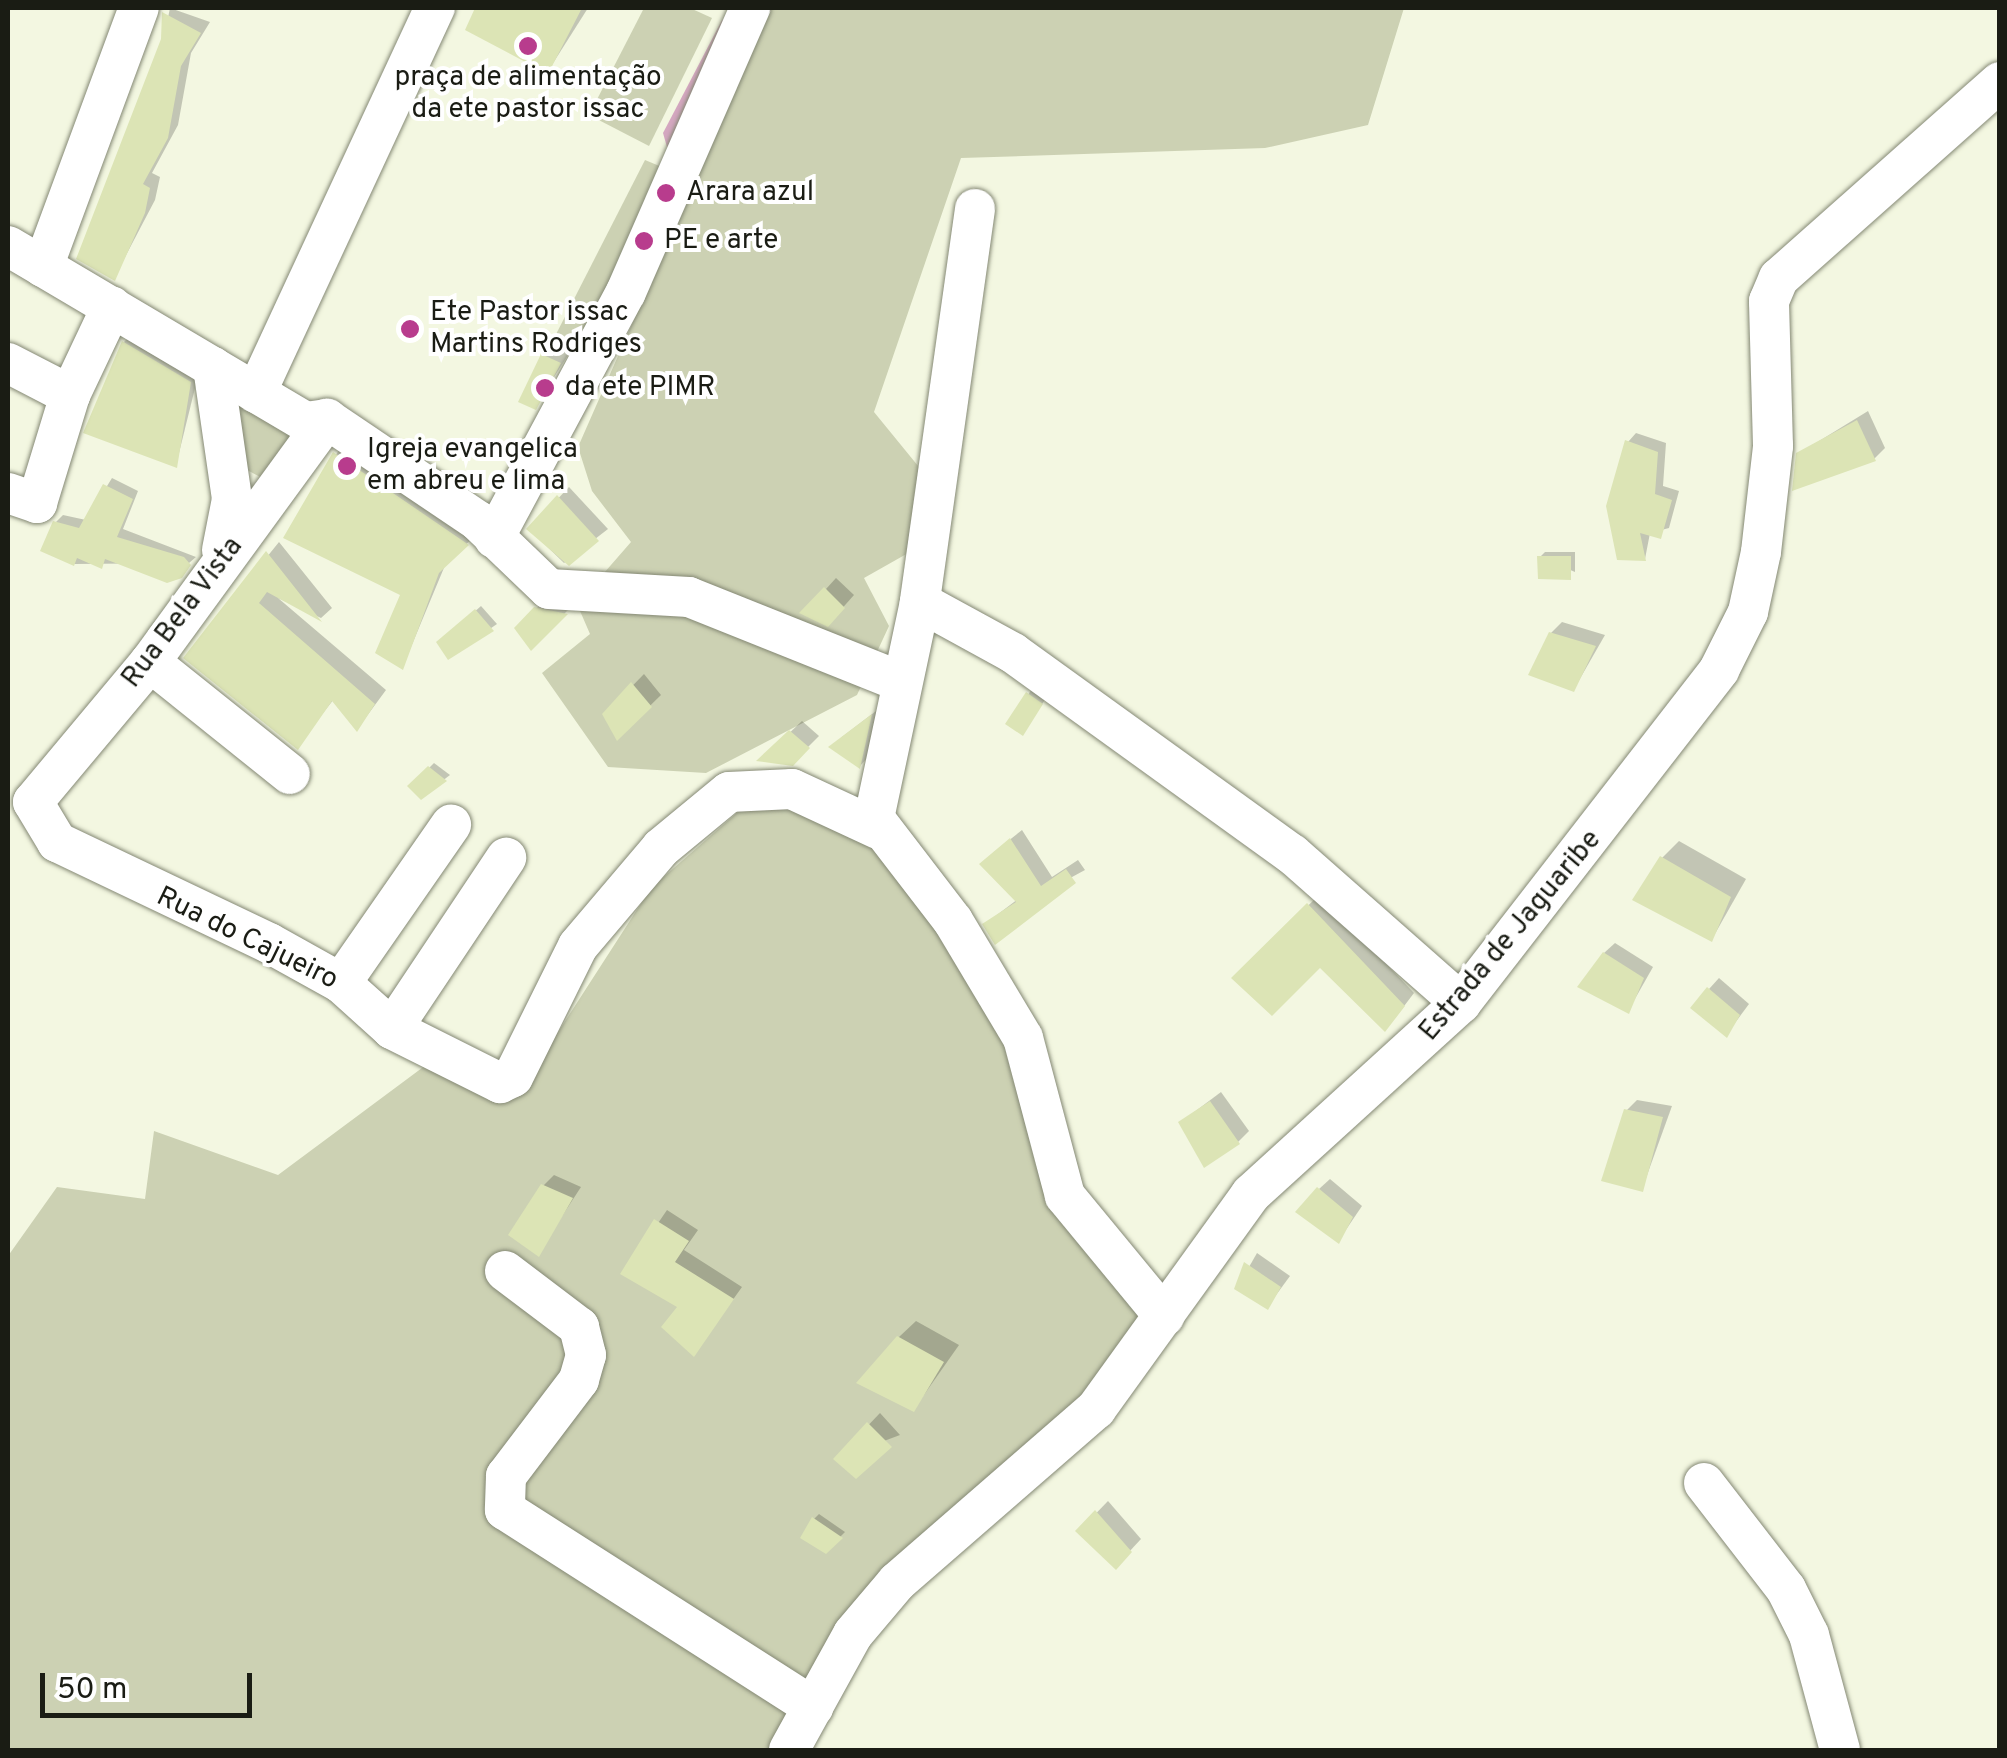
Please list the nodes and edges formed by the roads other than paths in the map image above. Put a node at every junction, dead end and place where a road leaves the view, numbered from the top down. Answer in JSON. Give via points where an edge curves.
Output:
{"nodes":[{"id":1,"x":140,"y":8,"type":"edge"},
{"id":2,"x":436,"y":8,"type":"edge"},
{"id":3,"x":750,"y":8,"type":"edge"},
{"id":4,"x":2000,"y":82,"type":"edge"},
{"id":5,"x":976,"y":209,"type":"dead end"},
{"id":6,"x":8,"y":246,"type":"edge"},
{"id":7,"x":42,"y":267,"type":"junction"},
{"id":8,"x":112,"y":306,"type":"junction"},
{"id":9,"x":8,"y":363,"type":"edge"},
{"id":10,"x":213,"y":367,"type":"junction"},
{"id":11,"x":256,"y":392,"type":"junction"},
{"id":12,"x":70,"y":395,"type":"junction"},
{"id":13,"x":327,"y":419,"type":"junction"},
{"id":14,"x":8,"y":493,"type":"edge"},
{"id":15,"x":486,"y":530,"type":"junction"},
{"id":16,"x":218,"y":568,"type":"junction"},
{"id":17,"x":920,"y":602,"type":"junction"},
{"id":18,"x":150,"y":662,"type":"junction"},
{"id":19,"x":901,"y":682,"type":"junction"},
{"id":20,"x":290,"y":774,"type":"dead end"},
{"id":21,"x":20,"y":797,"type":"edge"},
{"id":22,"x":450,"y":824,"type":"dead end"},
{"id":23,"x":878,"y":829,"type":"junction"},
{"id":24,"x":506,"y":858,"type":"dead end"},
{"id":25,"x":342,"y":983,"type":"junction"},
{"id":26,"x":1461,"y":1003,"type":"junction"},
{"id":27,"x":392,"y":1029,"type":"junction"},
{"id":28,"x":504,"y":1271,"type":"dead end"},
{"id":29,"x":1164,"y":1316,"type":"junction"},
{"id":30,"x":1704,"y":1484,"type":"dead end"},
{"id":31,"x":813,"y":1707,"type":"junction"},
{"id":32,"x":789,"y":1750,"type":"edge"},
{"id":33,"x":1840,"y":1750,"type":"edge"}],
"edges":[{"from":1,"to":7,"type":"street"},
{"from":2,"to":11,"type":"street"},
{"from":3,"to":15,"type":"street","via":[[626,292]]},
{"from":4,"to":26,"type":"street","name":"Estrada de Jaguaribe","via":[[1779,278],[1769,301],[1773,446],[1748,612],[1719,670],[1570,872]]},
{"from":5,"to":17,"type":"street"},
{"from":6,"to":7,"type":"street"},
{"from":7,"to":8,"type":"street"},
{"from":8,"to":10,"type":"street"},
{"from":8,"to":12,"type":"street"},
{"from":9,"to":12,"type":"street"},
{"from":10,"to":11,"type":"street"},
{"from":10,"to":16,"type":"street","via":[[232,499]]},
{"from":11,"to":13,"type":"street","via":[[306,422]]},
{"from":12,"to":14,"type":"street","via":[[36,504]]},
{"from":13,"to":15,"type":"street"},
{"from":13,"to":16,"type":"street","name":"Rua Bela Vista"},
{"from":15,"to":19,"type":"street","via":[[549,589],[689,597]]},
{"from":16,"to":18,"type":"street","name":"Rua Bela Vista"},
{"from":17,"to":19,"type":"street"},
{"from":17,"to":26,"type":"street","via":[[1013,653],[1292,854]]},
{"from":18,"to":20,"type":"street"},
{"from":18,"to":21,"type":"street","name":"Rua Bela Vista"},
{"from":19,"to":23,"type":"street"},
{"from":21,"to":25,"type":"street","name":"Rua do Cajueiro","via":[[56,842]]},
{"from":22,"to":25,"type":"street"},
{"from":23,"to":27,"type":"street","name":"Rua do Cajueiro","via":[[792,789],[742,785],[661,848],[578,946],[513,1077],[486,1080]]},
{"from":23,"to":29,"type":"street","via":[[953,921],[1023,1038],[1064,1196]]},
{"from":24,"to":27,"type":"street"},
{"from":25,"to":27,"type":"street","name":"Rua do Cajueiro"},
{"from":26,"to":29,"type":"street","name":"Estrada de Jaguaribe","via":[[1250,1194]]},
{"from":28,"to":31,"type":"street","via":[[579,1327],[586,1355],[579,1380],[506,1476],[505,1510]]},
{"from":29,"to":31,"type":"street","name":"Estrada de Jaguaribe","via":[[1096,1409],[897,1582],[853,1634]]},
{"from":30,"to":33,"type":"street","via":[[1786,1589],[1809,1634]]},
{"from":31,"to":32,"type":"street","name":"Estrada de Jaguaribe"}]}
